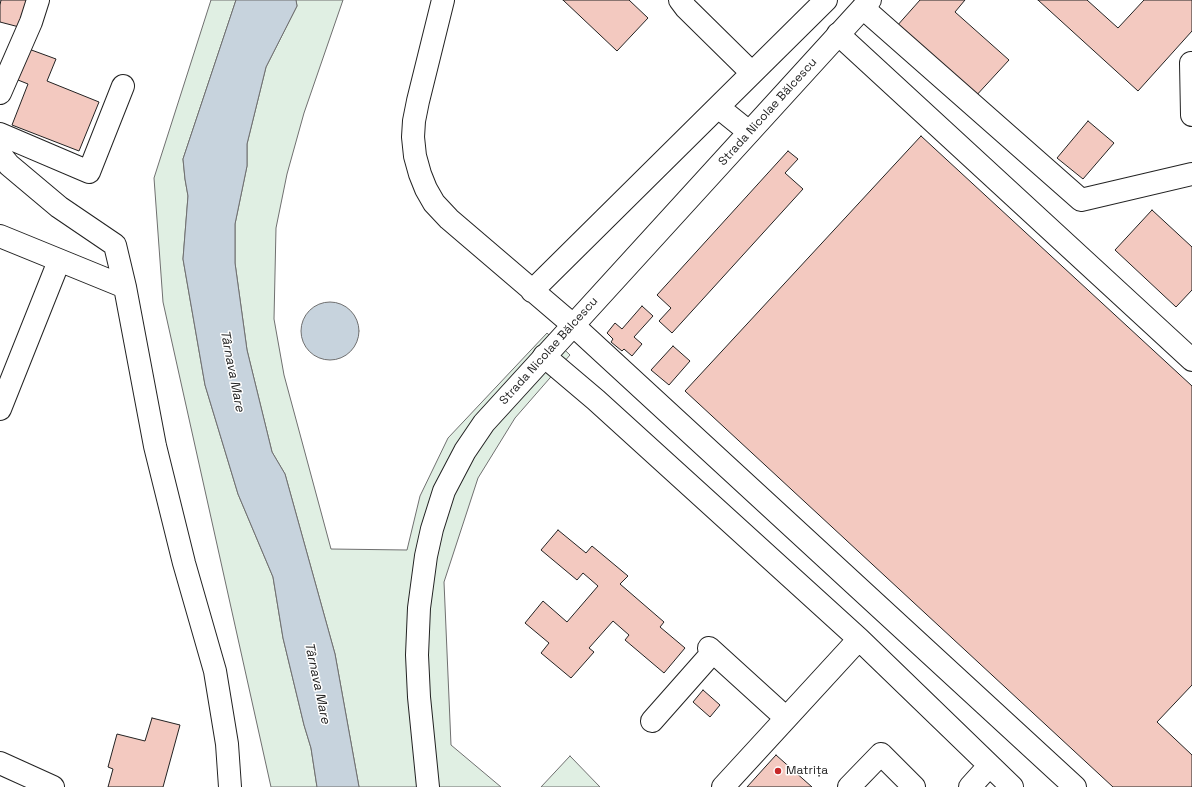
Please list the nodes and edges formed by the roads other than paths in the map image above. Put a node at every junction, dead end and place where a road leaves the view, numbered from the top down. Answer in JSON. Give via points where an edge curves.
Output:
{"nodes":[{"id":1,"x":38,"y":0,"type":"edge"},
{"id":2,"x":443,"y":0,"type":"edge"},
{"id":3,"x":680,"y":0,"type":"edge"},
{"id":4,"x":826,"y":0,"type":"edge"},
{"id":5,"x":866,"y":4,"type":"edge"},
{"id":6,"x":838,"y":34,"type":"junction"},
{"id":7,"x":1190,"y":63,"type":"dead end"},
{"id":8,"x":752,"y":73,"type":"junction"},
{"id":9,"x":123,"y":86,"type":"dead end"},
{"id":10,"x":0,"y":92,"type":"edge"},
{"id":11,"x":718,"y":106,"type":"junction"},
{"id":12,"x":1192,"y":115,"type":"edge"},
{"id":13,"x":749,"y":132,"type":"junction"},
{"id":14,"x":0,"y":134,"type":"edge"},
{"id":15,"x":0,"y":154,"type":"edge"},
{"id":16,"x":1192,"y":174,"type":"edge"},
{"id":17,"x":0,"y":236,"type":"edge"},
{"id":18,"x":59,"y":261,"type":"junction"},
{"id":19,"x":126,"y":287,"type":"junction"},
{"id":20,"x":532,"y":291,"type":"junction"},
{"id":21,"x":573,"y":325,"type":"junction"},
{"id":22,"x":544,"y":356,"type":"junction"},
{"id":23,"x":1192,"y":360,"type":"edge"},
{"id":24,"x":0,"y":409,"type":"edge"},
{"id":25,"x":859,"y":639,"type":"junction"},
{"id":26,"x":786,"y":718,"type":"junction"},
{"id":27,"x":652,"y":721,"type":"dead end"},
{"id":28,"x":0,"y":763,"type":"edge"},
{"id":29,"x":989,"y":766,"type":"junction"},
{"id":30,"x":53,"y":787,"type":"edge"},
{"id":31,"x":230,"y":787,"type":"edge"},
{"id":32,"x":428,"y":787,"type":"edge"},
{"id":33,"x":723,"y":787,"type":"edge"},
{"id":34,"x":849,"y":787,"type":"edge"},
{"id":35,"x":914,"y":787,"type":"edge"},
{"id":36,"x":970,"y":787,"type":"edge"},
{"id":37,"x":1012,"y":787,"type":"edge"},
{"id":38,"x":1075,"y":787,"type":"edge"}],
"edges":[{"from":1,"to":10,"type":"main road"},
{"from":2,"to":20,"type":"main road","via":[[414,121],[413,137],[420,174],[434,203],[449,219]]},
{"from":3,"to":8,"type":"main road"},
{"from":4,"to":8,"type":"main road"},
{"from":5,"to":6,"type":"main road","name":"Strada Nicolae Bălcescu"},
{"from":5,"to":16,"type":"main road","via":[[1081,200]]},
{"from":6,"to":13,"type":"main road","name":"Strada Nicolae Bălcescu"},
{"from":6,"to":23,"type":"main road"},
{"from":7,"to":12,"type":"main road"},
{"from":8,"to":11,"type":"main road"},
{"from":9,"to":14,"type":"main road","via":[[89,172]]},
{"from":11,"to":13,"type":"main road"},
{"from":11,"to":20,"type":"main road"},
{"from":13,"to":21,"type":"main road","name":"Strada Nicolae Bălcescu"},
{"from":15,"to":19,"type":"main road","via":[[9,165],[59,207],[115,245]]},
{"from":17,"to":18,"type":"main road"},
{"from":18,"to":19,"type":"main road"},
{"from":18,"to":24,"type":"main road"},
{"from":19,"to":31,"type":"main road","via":[[155,446],[184,563],[215,671],[227,744]]},
{"from":20,"to":21,"type":"main road"},
{"from":21,"to":22,"type":"main road","name":"Strada Nicolae Bălcescu"},
{"from":21,"to":38,"type":"main road"},
{"from":22,"to":25,"type":"main road","via":[[596,400]]},
{"from":22,"to":32,"type":"main road","name":"Strada Nicolae Bălcescu","via":[[484,423],[465,451],[444,491],[432,529],[419,608],[417,655]]},
{"from":25,"to":26,"type":"main road"},
{"from":25,"to":29,"type":"main road"},
{"from":26,"to":27,"type":"main road","via":[[711,650]]},
{"from":26,"to":33,"type":"main road"},
{"from":28,"to":30,"type":"main road"},
{"from":29,"to":36,"type":"main road"},
{"from":29,"to":37,"type":"main road"},
{"from":34,"to":35,"type":"main road","via":[[881,754]]}]}
